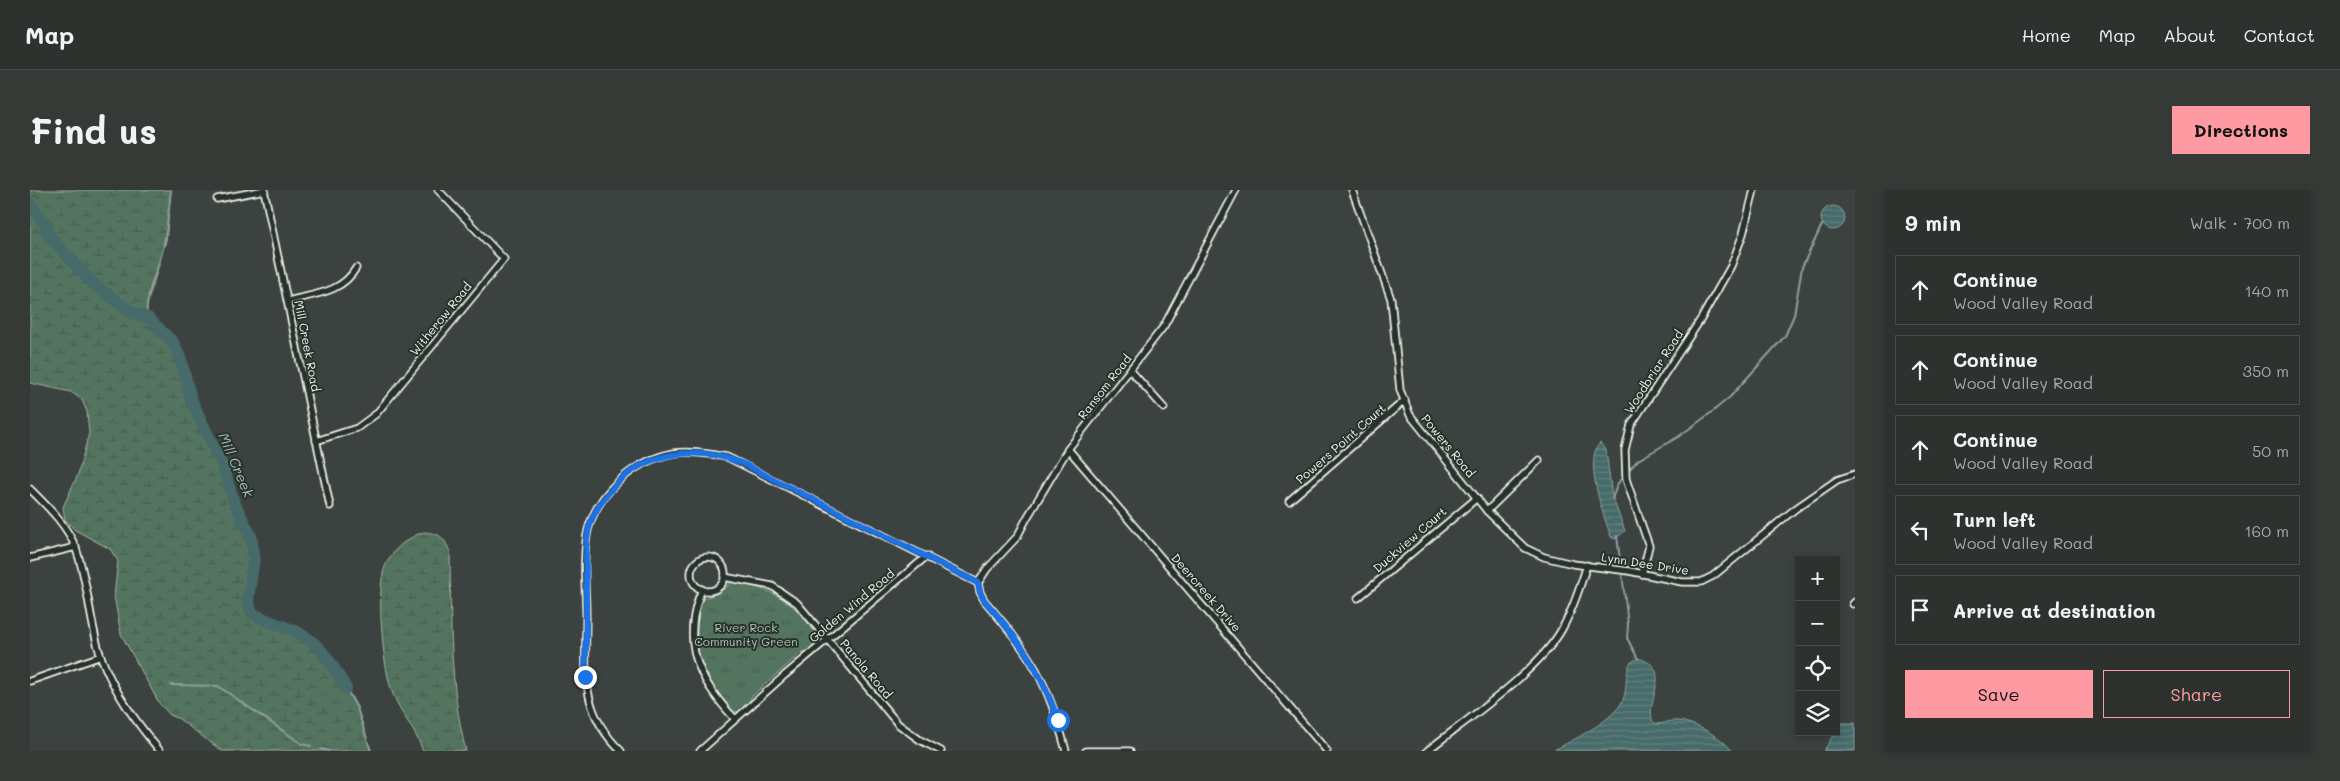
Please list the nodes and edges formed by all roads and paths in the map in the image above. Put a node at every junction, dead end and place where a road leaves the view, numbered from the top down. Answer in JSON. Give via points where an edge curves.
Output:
{"nodes":[{"id":1,"x":264,"y":190,"type":"edge"},
{"id":2,"x":438,"y":190,"type":"edge"},
{"id":3,"x":1236,"y":190,"type":"edge"},
{"id":4,"x":1352,"y":190,"type":"edge"},
{"id":5,"x":1754,"y":190,"type":"edge"},
{"id":6,"x":217,"y":199,"type":"dead end"},
{"id":7,"x":356,"y":268,"type":"dead end"},
{"id":8,"x":288,"y":301,"type":"junction"},
{"id":9,"x":1131,"y":371,"type":"junction"},
{"id":10,"x":1405,"y":400,"type":"junction"},
{"id":11,"x":1164,"y":408,"type":"dead end"},
{"id":12,"x":316,"y":440,"type":"junction"},
{"id":13,"x":1068,"y":449,"type":"junction"},
{"id":14,"x":1539,"y":460,"type":"dead end"},
{"id":15,"x":1855,"y":474,"type":"edge"},
{"id":16,"x":31,"y":492,"type":"edge"},
{"id":17,"x":1477,"y":498,"type":"junction"},
{"id":18,"x":1289,"y":501,"type":"dead end"},
{"id":19,"x":330,"y":506,"type":"dead end"},
{"id":20,"x":1487,"y":510,"type":"junction"},
{"id":21,"x":76,"y":547,"type":"junction"},
{"id":22,"x":927,"y":556,"type":"junction"},
{"id":23,"x":30,"y":558,"type":"edge"},
{"id":24,"x":1587,"y":565,"type":"junction"},
{"id":25,"x":1642,"y":574,"type":"junction"},
{"id":26,"x":724,"y":577,"type":"junction"},
{"id":27,"x":978,"y":585,"type":"junction"},
{"id":28,"x":702,"y":589,"type":"junction"},
{"id":29,"x":1358,"y":598,"type":"dead end"},
{"id":30,"x":829,"y":639,"type":"junction"},
{"id":31,"x":101,"y":656,"type":"junction"},
{"id":32,"x":30,"y":681,"type":"edge"},
{"id":33,"x":735,"y":719,"type":"junction"},
{"id":34,"x":160,"y":751,"type":"edge"},
{"id":35,"x":621,"y":751,"type":"edge"},
{"id":36,"x":700,"y":751,"type":"edge"},
{"id":37,"x":941,"y":751,"type":"edge"},
{"id":38,"x":1066,"y":751,"type":"edge"},
{"id":39,"x":1086,"y":751,"type":"edge"},
{"id":40,"x":1130,"y":751,"type":"edge"},
{"id":41,"x":1327,"y":751,"type":"edge"},
{"id":42,"x":1427,"y":751,"type":"edge"}],
"edges":[{"from":1,"to":6,"type":"street"},
{"from":1,"to":8,"type":"street","name":"Mill Creek Road"},
{"from":2,"to":12,"type":"street","name":"Witherow Road","via":[[504,259],[376,414],[357,428]]},
{"from":3,"to":9,"type":"street","name":"Ransom Road","via":[[1164,326]]},
{"from":4,"to":10,"type":"street","name":"Powers Road","via":[[1391,299],[1400,390]]},
{"from":5,"to":25,"type":"street","name":"Woodbriar Road","via":[[1731,266],[1701,320],[1631,425],[1625,450],[1626,479],[1649,546]]},
{"from":7,"to":8,"type":"street","via":[[349,280],[337,288]]},
{"from":8,"to":12,"type":"street","name":"Mill Creek Road"},
{"from":9,"to":11,"type":"street"},
{"from":9,"to":13,"type":"street","name":"Ransom Road"},
{"from":10,"to":17,"type":"street","name":"Powers Road","via":[[1410,415]]},
{"from":10,"to":18,"type":"street","name":"Powers Point Court"},
{"from":12,"to":19,"type":"street","name":"Mill Creek Road"},
{"from":13,"to":27,"type":"street","name":"Ransom Road","via":[[1018,538],[986,569]]},
{"from":13,"to":41,"type":"street","name":"Deercreek Drive"},
{"from":14,"to":20,"type":"street"},
{"from":15,"to":25,"type":"street","name":"Lynn Dee Drive","via":[[1837,480],[1794,509],[1713,576],[1701,582]]},
{"from":16,"to":21,"type":"street","via":[[53,512]]},
{"from":17,"to":20,"type":"street","name":"Powers Road"},
{"from":17,"to":29,"type":"street","name":"Duckview Court"},
{"from":20,"to":24,"type":"street","name":"Powers Road","via":[[1525,548],[1561,562]]},
{"from":21,"to":23,"type":"street"},
{"from":21,"to":31,"type":"street"},
{"from":22,"to":27,"type":"street"},
{"from":22,"to":30,"type":"street","name":"Golden Wind Road"},
{"from":22,"to":35,"type":"street","via":[[727,456],[673,454],[635,468],[599,505],[588,530],[585,677],[592,711]]},
{"from":24,"to":25,"type":"street","name":"Lynn Dee Drive"},
{"from":24,"to":42,"type":"street","name":"Lynn Dee Drive","via":[[1568,618],[1546,652]]},
{"from":26,"to":28,"type":"street","via":[[716,588]]},
{"from":26,"to":28,"type":"street","via":[[722,565],[717,560],[699,559],[692,567],[691,575],[693,582]]},
{"from":26,"to":30,"type":"street","name":"Panola Road","via":[[772,586],[797,603]]},
{"from":27,"to":38,"type":"street","via":[[984,600],[1026,649],[1041,676]]},
{"from":28,"to":33,"type":"street","via":[[694,609],[692,631],[698,668],[707,685]]},
{"from":30,"to":33,"type":"street","name":"Golden Wind Road"},
{"from":30,"to":37,"type":"street","name":"Panola Road","via":[[898,724]]},
{"from":31,"to":32,"type":"street"},
{"from":31,"to":34,"type":"street","via":[[127,707]]},
{"from":33,"to":36,"type":"street","name":"Golden Wind Road"},
{"from":39,"to":40,"type":"street"}]}
